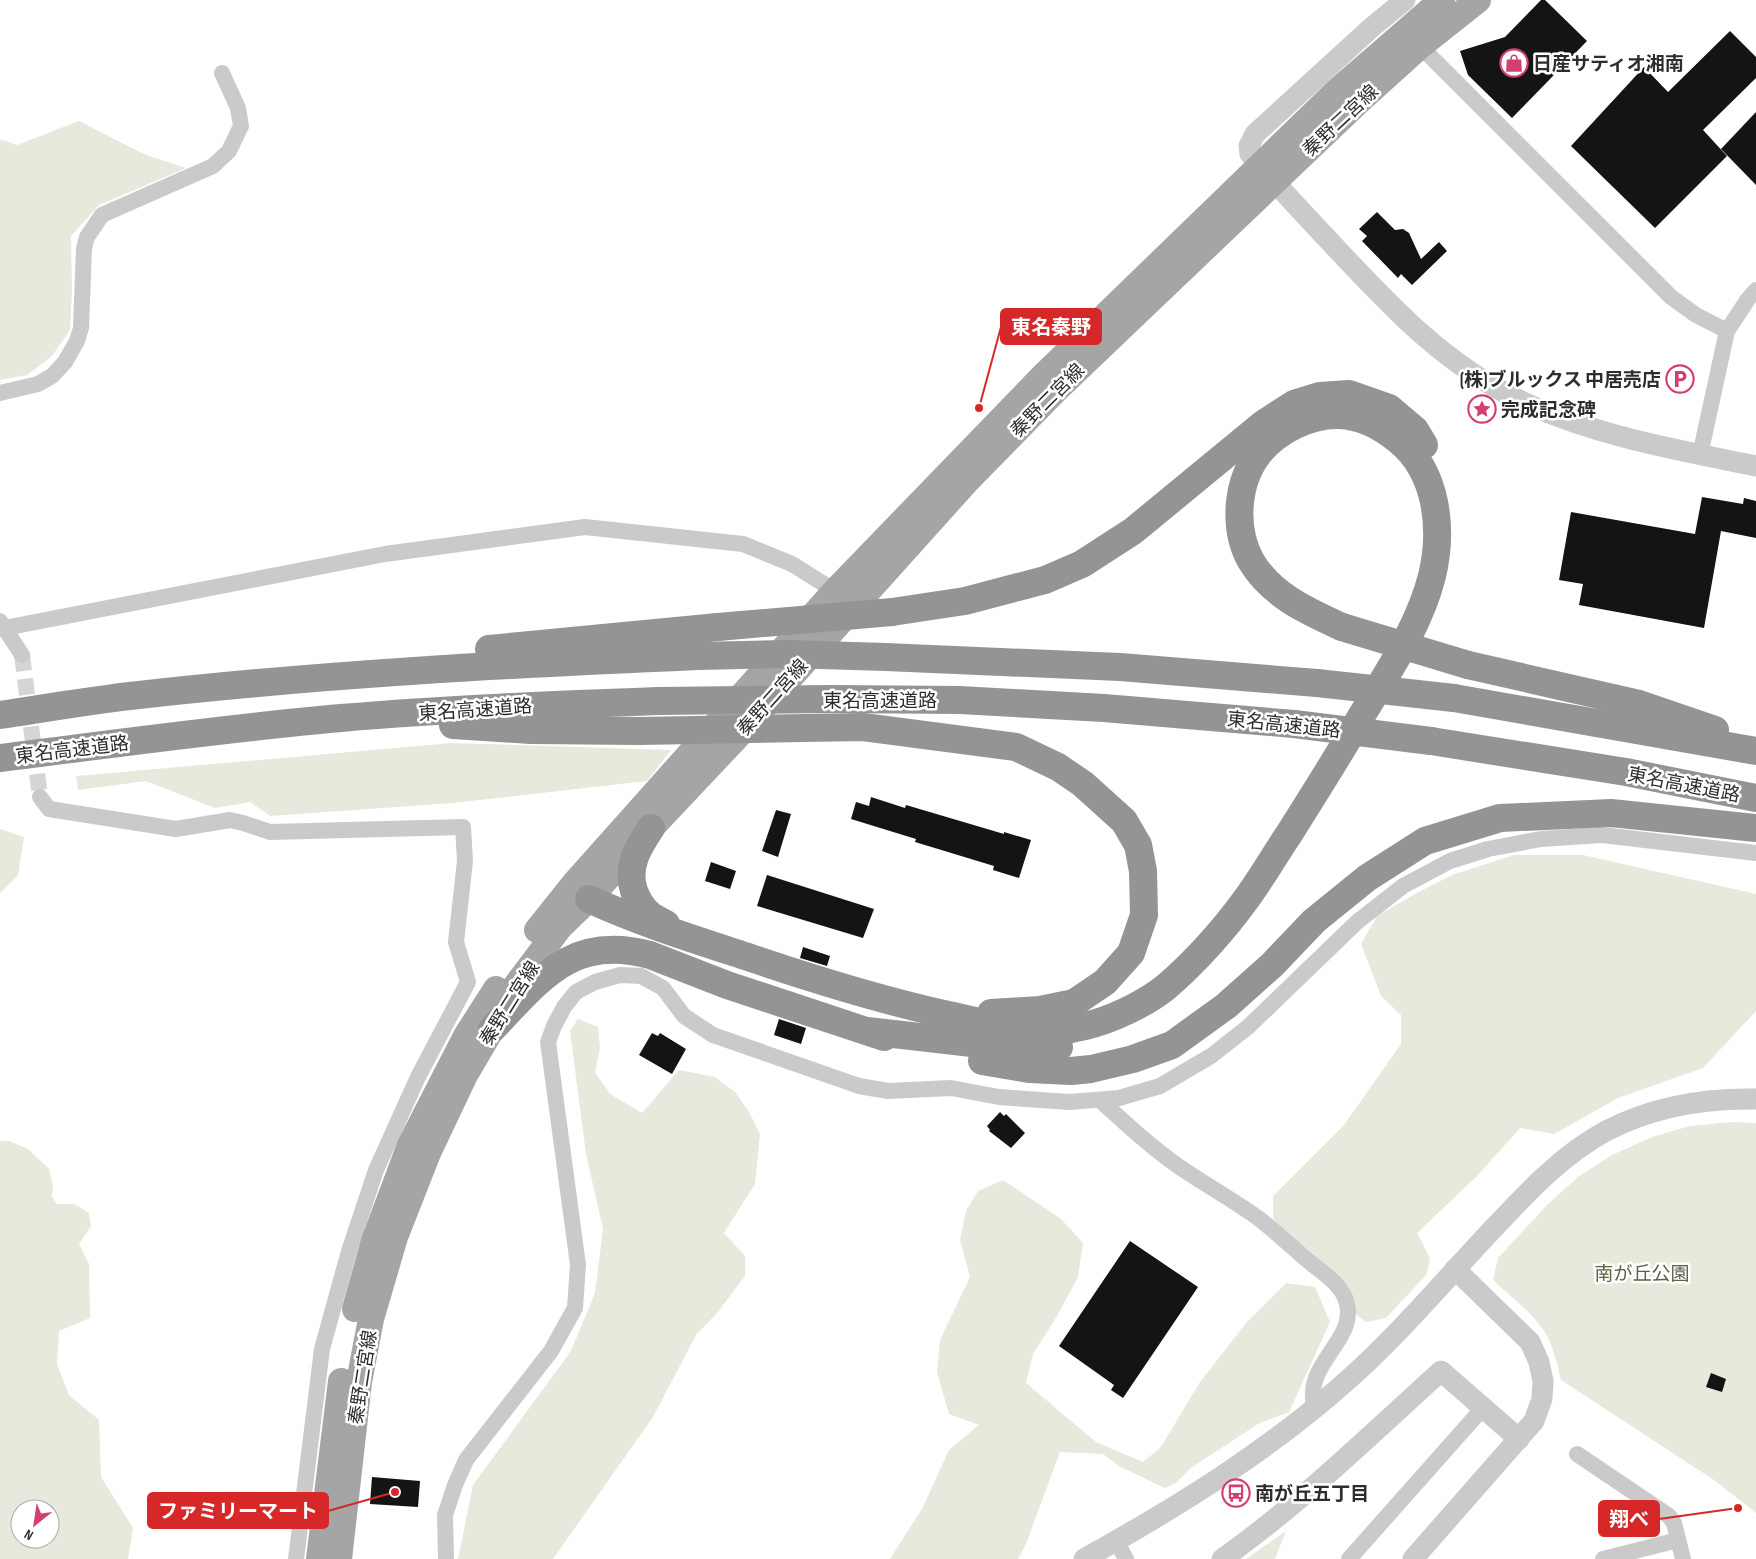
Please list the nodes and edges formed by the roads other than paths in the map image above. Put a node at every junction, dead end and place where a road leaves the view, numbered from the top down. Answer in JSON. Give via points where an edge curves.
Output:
{"nodes":[{"id":1,"x":1405,"y":0,"type":"edge"},
{"id":2,"x":1442,"y":0,"type":"edge"},
{"id":3,"x":1478,"y":0,"type":"edge"},
{"id":4,"x":1420,"y":46,"type":"junction"},
{"id":5,"x":222,"y":74,"type":"dead end"},
{"id":6,"x":1267,"y":174,"type":"junction"},
{"id":7,"x":1756,"y":290,"type":"edge"},
{"id":8,"x":1727,"y":331,"type":"junction"},
{"id":9,"x":0,"y":394,"type":"edge"},
{"id":10,"x":1700,"y":455,"type":"junction"},
{"id":11,"x":1756,"y":466,"type":"edge"},
{"id":12,"x":835,"y":591,"type":"junction"},
{"id":13,"x":2,"y":626,"type":"edge"},
{"id":14,"x":22,"y":655,"type":"tunnel mouth"},
{"id":15,"x":138,"y":695,"type":"junction"},
{"id":16,"x":0,"y":715,"type":"edge"},
{"id":17,"x":342,"y":718,"type":"junction"},
{"id":18,"x":1756,"y":744,"type":"edge"},
{"id":19,"x":1756,"y":751,"type":"edge"},
{"id":20,"x":0,"y":758,"type":"edge"},
{"id":21,"x":40,"y":797,"type":"dead end"},
{"id":22,"x":1756,"y":798,"type":"edge"},
{"id":23,"x":651,"y":828,"type":"junction"},
{"id":24,"x":1756,"y":828,"type":"edge"},
{"id":25,"x":1756,"y":853,"type":"edge"},
{"id":26,"x":581,"y":892,"type":"junction"},
{"id":27,"x":692,"y":939,"type":"junction"},
{"id":28,"x":727,"y":985,"type":"junction"},
{"id":29,"x":952,"y":1016,"type":"junction"},
{"id":30,"x":492,"y":1029,"type":"junction"},
{"id":31,"x":867,"y":1031,"type":"junction"},
{"id":32,"x":1756,"y":1099,"type":"edge"},
{"id":33,"x":1100,"y":1100,"type":"junction"},
{"id":34,"x":1455,"y":1269,"type":"junction"},
{"id":35,"x":1315,"y":1408,"type":"junction"},
{"id":36,"x":1483,"y":1408,"type":"junction"},
{"id":37,"x":1519,"y":1438,"type":"junction"},
{"id":38,"x":1577,"y":1454,"type":"dead end"},
{"id":39,"x":1678,"y":1540,"type":"junction"},
{"id":40,"x":1121,"y":1550,"type":"edge"},
{"id":41,"x":1421,"y":1556,"type":"edge"},
{"id":42,"x":296,"y":1559,"type":"edge"},
{"id":43,"x":319,"y":1559,"type":"edge"},
{"id":44,"x":339,"y":1559,"type":"edge"},
{"id":45,"x":446,"y":1559,"type":"edge"},
{"id":46,"x":1084,"y":1559,"type":"edge"},
{"id":47,"x":1222,"y":1559,"type":"edge"},
{"id":48,"x":1348,"y":1559,"type":"edge"},
{"id":49,"x":1603,"y":1559,"type":"edge"},
{"id":50,"x":1683,"y":1559,"type":"edge"}],
"edges":[{"from":1,"to":6,"type":"street","via":[[1255,134],[1249,146],[1250,154]]},
{"from":2,"to":6,"type":"main road","name":"秦野二宮線","via":[[1337,91]]},
{"from":3,"to":4,"type":"main road","name":"秦野二宮線"},
{"from":4,"to":6,"type":"main road","name":"秦野二宮線"},
{"from":4,"to":8,"type":"street","via":[[1671,297]]},
{"from":5,"to":9,"type":"street","via":[[238,108],[241,126],[229,151],[213,166],[102,215],[87,237],[84,248],[81,328],[66,362],[38,384]]},
{"from":6,"to":10,"type":"street","via":[[1391,307],[1433,345],[1470,372],[1522,401],[1582,425]]},
{"from":6,"to":12,"type":"main road","name":"秦野二宮線","via":[[1043,376]]},
{"from":6,"to":23,"type":"main road","name":"秦野二宮線","via":[[966,482]]},
{"from":7,"to":8,"type":"street"},
{"from":8,"to":10,"type":"street"},
{"from":10,"to":11,"type":"street"},
{"from":12,"to":13,"type":"street","via":[[792,564],[742,544],[585,527],[385,554]]},
{"from":12,"to":26,"type":"main road","name":"秦野二宮線"},
{"from":13,"to":14,"type":"street"},
{"from":15,"to":16,"type":"highway"},
{"from":15,"to":19,"type":"highway","bridge":true,"via":[[367,673],[539,663],[786,654],[886,657],[1120,667],[1317,682],[1454,698]]},
{"from":15,"to":31,"type":"highway","bridge":true,"via":[[363,663],[520,645],[892,612],[965,601],[1045,580],[1082,564],[1133,531],[1263,424],[1294,404],[1320,396],[1350,394],[1389,408],[1415,430],[1434,461],[1448,495],[1453,531],[1449,577],[1433,620],[1414,660],[1350,771],[1254,913],[1207,969],[1154,1017],[1113,1036],[1073,1046],[1016,1048]]},
{"from":17,"to":20,"type":"highway","name":"東名高速道路"},
{"from":17,"to":22,"type":"highway","name":"東名高速道路","bridge":true,"via":[[527,705],[658,701],[960,700],[1104,708],[1294,724],[1431,741],[1626,772]]},
{"from":17,"to":29,"type":"highway","bridge":true,"via":[[531,730],[863,727],[1016,747],[1058,767],[1083,784],[1124,822],[1138,846],[1143,871],[1144,915],[1130,953],[1105,982],[1074,1003],[1040,1010]]},
{"from":18,"to":29,"type":"highway","bridge":true,"via":[[1639,704],[1468,665],[1342,627],[1307,611],[1273,588],[1252,563],[1244,546],[1240,525],[1243,487],[1259,453],[1273,439],[1294,425],[1316,417],[1334,414],[1355,416],[1375,424],[1407,448],[1429,484],[1438,532],[1432,576],[1412,628],[1330,768],[1244,903],[1163,989],[1128,1010],[1091,1025],[1051,1032]]},
{"from":21,"to":42,"type":"street","via":[[49,809],[176,829],[230,820],[270,832],[463,827],[465,861],[456,942],[468,982],[418,1077],[376,1170],[349,1251],[322,1349]]},
{"from":23,"to":26,"type":"main road","name":"秦野二宮線"},
{"from":23,"to":27,"type":"highway","via":[[632,864],[631,880],[637,898],[649,914]]},
{"from":24,"to":31,"type":"highway","via":[[1612,813],[1500,818],[1425,841],[1367,878],[1314,921],[1226,1006],[1172,1045],[1111,1065],[1071,1071],[1029,1069],[956,1056]]},
{"from":25,"to":33,"type":"street","via":[[1602,835],[1542,839],[1488,849],[1450,861],[1403,886],[1357,922],[1248,1028],[1211,1056],[1160,1086]]},
{"from":26,"to":27,"type":"highway","via":[[627,916]]},
{"from":26,"to":28,"type":"highway","via":[[617,924]]},
{"from":26,"to":30,"type":"main road","name":"秦野二宮線","via":[[514,988]]},
{"from":26,"to":43,"type":"main road","name":"秦野二宮線","via":[[519,954],[466,1036],[406,1154],[374,1241],[355,1310],[342,1377]]},
{"from":27,"to":29,"type":"highway","via":[[851,990]]},
{"from":28,"to":30,"type":"highway","via":[[650,955],[624,950],[596,950],[574,957],[555,969]]},
{"from":28,"to":31,"type":"highway"},
{"from":30,"to":44,"type":"main road","name":"秦野二宮線","via":[[465,1075],[428,1153],[395,1237],[371,1319],[359,1382]]},
{"from":32,"to":34,"type":"street","via":[[1727,1098],[1687,1103],[1607,1131],[1570,1154],[1530,1189]]},
{"from":33,"to":35,"type":"street","via":[[1142,1139],[1258,1218],[1345,1294],[1348,1307],[1345,1328],[1314,1380],[1311,1398]]},
{"from":33,"to":45,"type":"street","via":[[1069,1102],[999,1097],[952,1088],[888,1091],[859,1086],[712,1035],[684,1016],[663,988],[641,976],[620,975],[576,992],[564,1007],[548,1042],[578,1265],[575,1308],[551,1352],[466,1460],[445,1514]]},
{"from":34,"to":35,"type":"street","via":[[1387,1342]]},
{"from":34,"to":37,"type":"street","via":[[1530,1342],[1539,1362],[1544,1381],[1542,1399],[1534,1421]]},
{"from":35,"to":40,"type":"street"},
{"from":36,"to":37,"type":"street"},
{"from":36,"to":47,"type":"street","via":[[1440,1371],[1294,1504]]},
{"from":36,"to":48,"type":"street"},
{"from":37,"to":41,"type":"street"},
{"from":38,"to":39,"type":"street","via":[[1602,1466],[1669,1516]]},
{"from":39,"to":49,"type":"street"},
{"from":39,"to":50,"type":"street"},
{"from":40,"to":46,"type":"street"}]}
